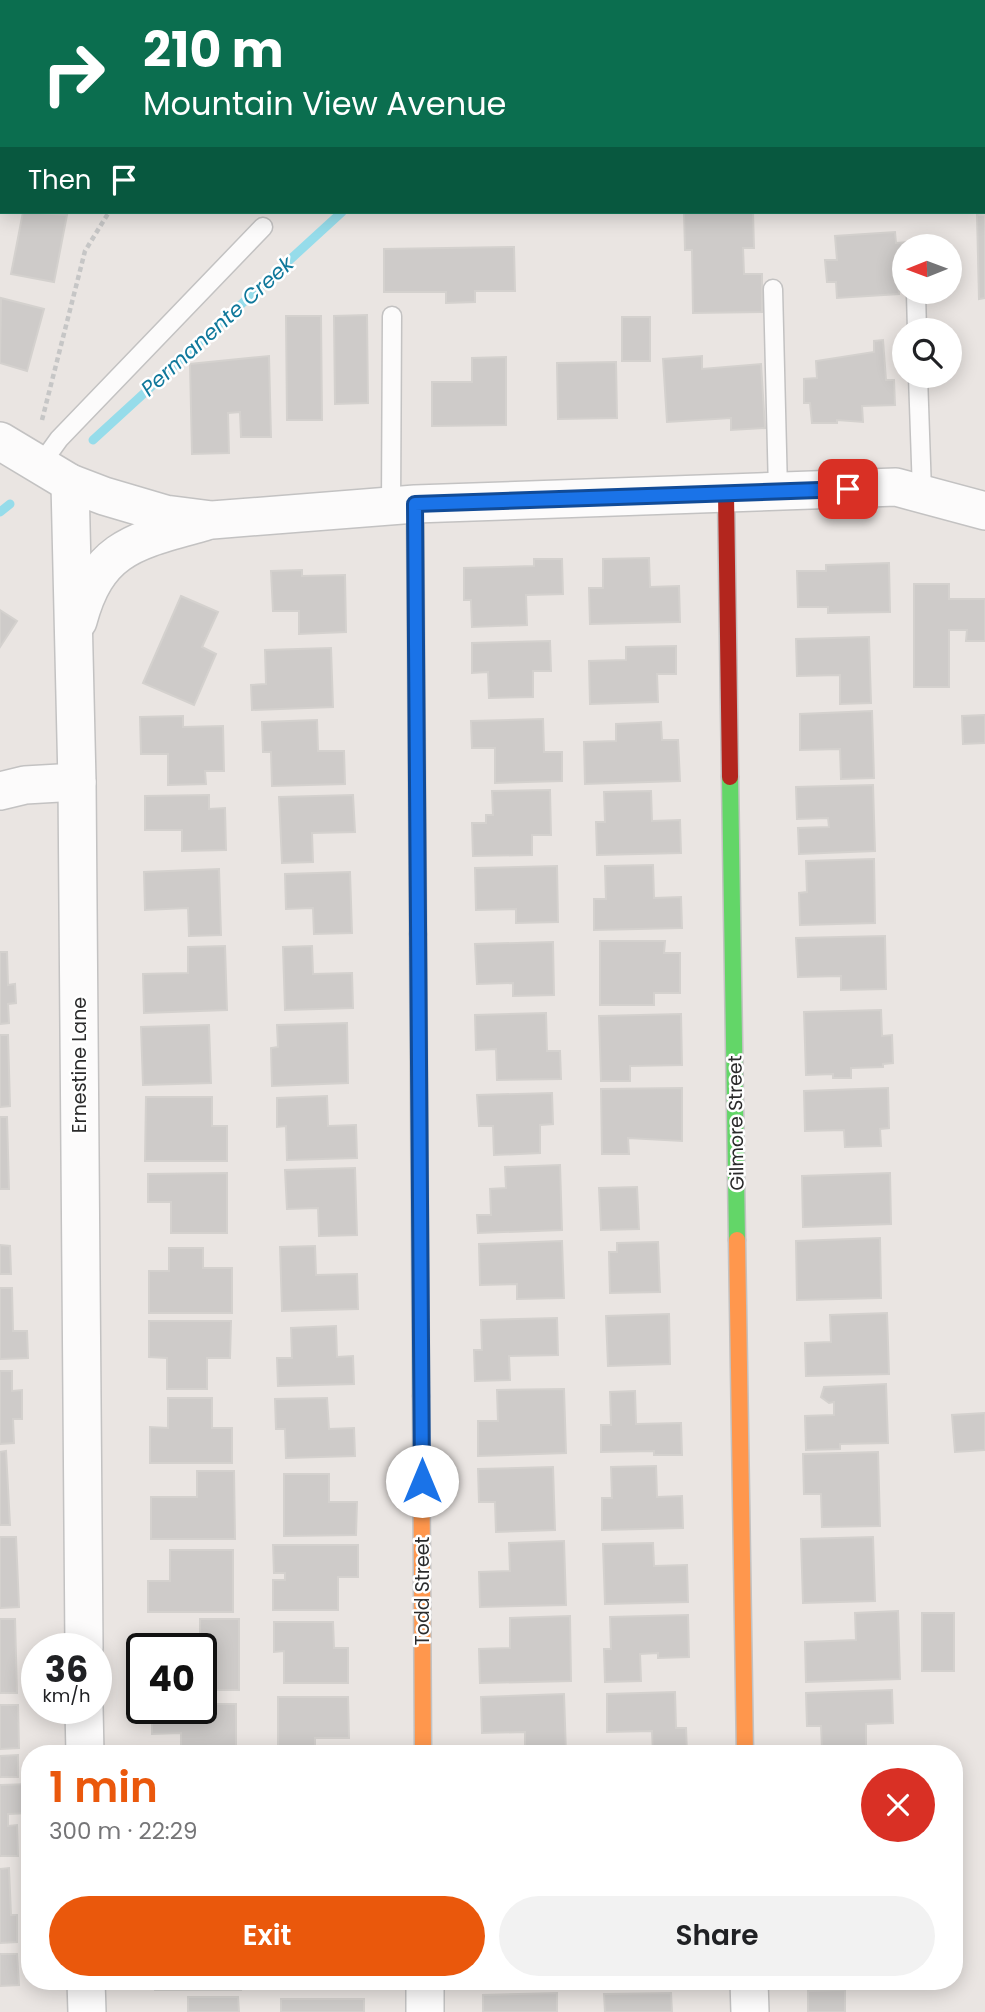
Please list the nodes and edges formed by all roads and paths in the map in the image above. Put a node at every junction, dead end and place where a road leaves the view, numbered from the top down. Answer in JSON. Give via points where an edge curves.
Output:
{"nodes":[{"id":1,"x":108,"y":214,"type":"edge"},
{"id":2,"x":263,"y":227,"type":"dead end"},
{"id":3,"x":774,"y":289,"type":"dead end"},
{"id":4,"x":392,"y":316,"type":"dead end"},
{"id":5,"x":918,"y":388,"type":"edge"},
{"id":6,"x":41,"y":428,"type":"dead end"},
{"id":7,"x":0,"y":441,"type":"edge"},
{"id":8,"x":55,"y":473,"type":"junction"},
{"id":9,"x":778,"y":491,"type":"junction"},
{"id":10,"x":922,"y":492,"type":"junction"},
{"id":11,"x":726,"y":493,"type":"junction"},
{"id":12,"x":403,"y":505,"type":"junction"},
{"id":13,"x":985,"y":512,"type":"edge"},
{"id":14,"x":212,"y":520,"type":"junction"},
{"id":15,"x":73,"y":638,"type":"junction"},
{"id":16,"x":77,"y":782,"type":"junction"},
{"id":17,"x":0,"y":791,"type":"edge"},
{"id":18,"x":84,"y":1633,"type":"edge"},
{"id":19,"x":84,"y":1724,"type":"edge"},
{"id":20,"x":85,"y":1745,"type":"edge"},
{"id":21,"x":424,"y":1745,"type":"edge"},
{"id":22,"x":746,"y":1745,"type":"edge"},
{"id":23,"x":86,"y":1990,"type":"edge"},
{"id":24,"x":425,"y":1990,"type":"edge"},
{"id":25,"x":749,"y":1990,"type":"edge"},
{"id":26,"x":87,"y":2012,"type":"edge"},
{"id":27,"x":425,"y":2012,"type":"edge"},
{"id":28,"x":750,"y":2012,"type":"edge"}],
"edges":[{"from":1,"to":6,"type":"path","via":[[85,251]]},
{"from":2,"to":8,"type":"lane","via":[[58,439]]},
{"from":3,"to":9,"type":"lane"},
{"from":4,"to":12,"type":"lane"},
{"from":5,"to":10,"type":"lane"},
{"from":7,"to":8,"type":"street"},
{"from":8,"to":14,"type":"street","via":[[126,503]]},
{"from":8,"to":15,"type":"street","name":"Ernestine Lane"},
{"from":9,"to":10,"type":"street","via":[[896,487]]},
{"from":9,"to":11,"type":"street"},
{"from":10,"to":13,"type":"street"},
{"from":11,"to":12,"type":"street"},
{"from":11,"to":22,"type":"street","name":"Gilmore Street"},
{"from":12,"to":14,"type":"street"},
{"from":12,"to":21,"type":"street","name":"Todd Street"},
{"from":14,"to":15,"type":"street","via":[[132,546],[107,560],[85,594]]},
{"from":15,"to":16,"type":"street","name":"Ernestine Lane"},
{"from":16,"to":17,"type":"street"},
{"from":16,"to":18,"type":"street","name":"Ernestine Lane"},
{"from":19,"to":20,"type":"street"},
{"from":23,"to":26,"type":"street"},
{"from":24,"to":27,"type":"street"},
{"from":25,"to":28,"type":"street"}]}
